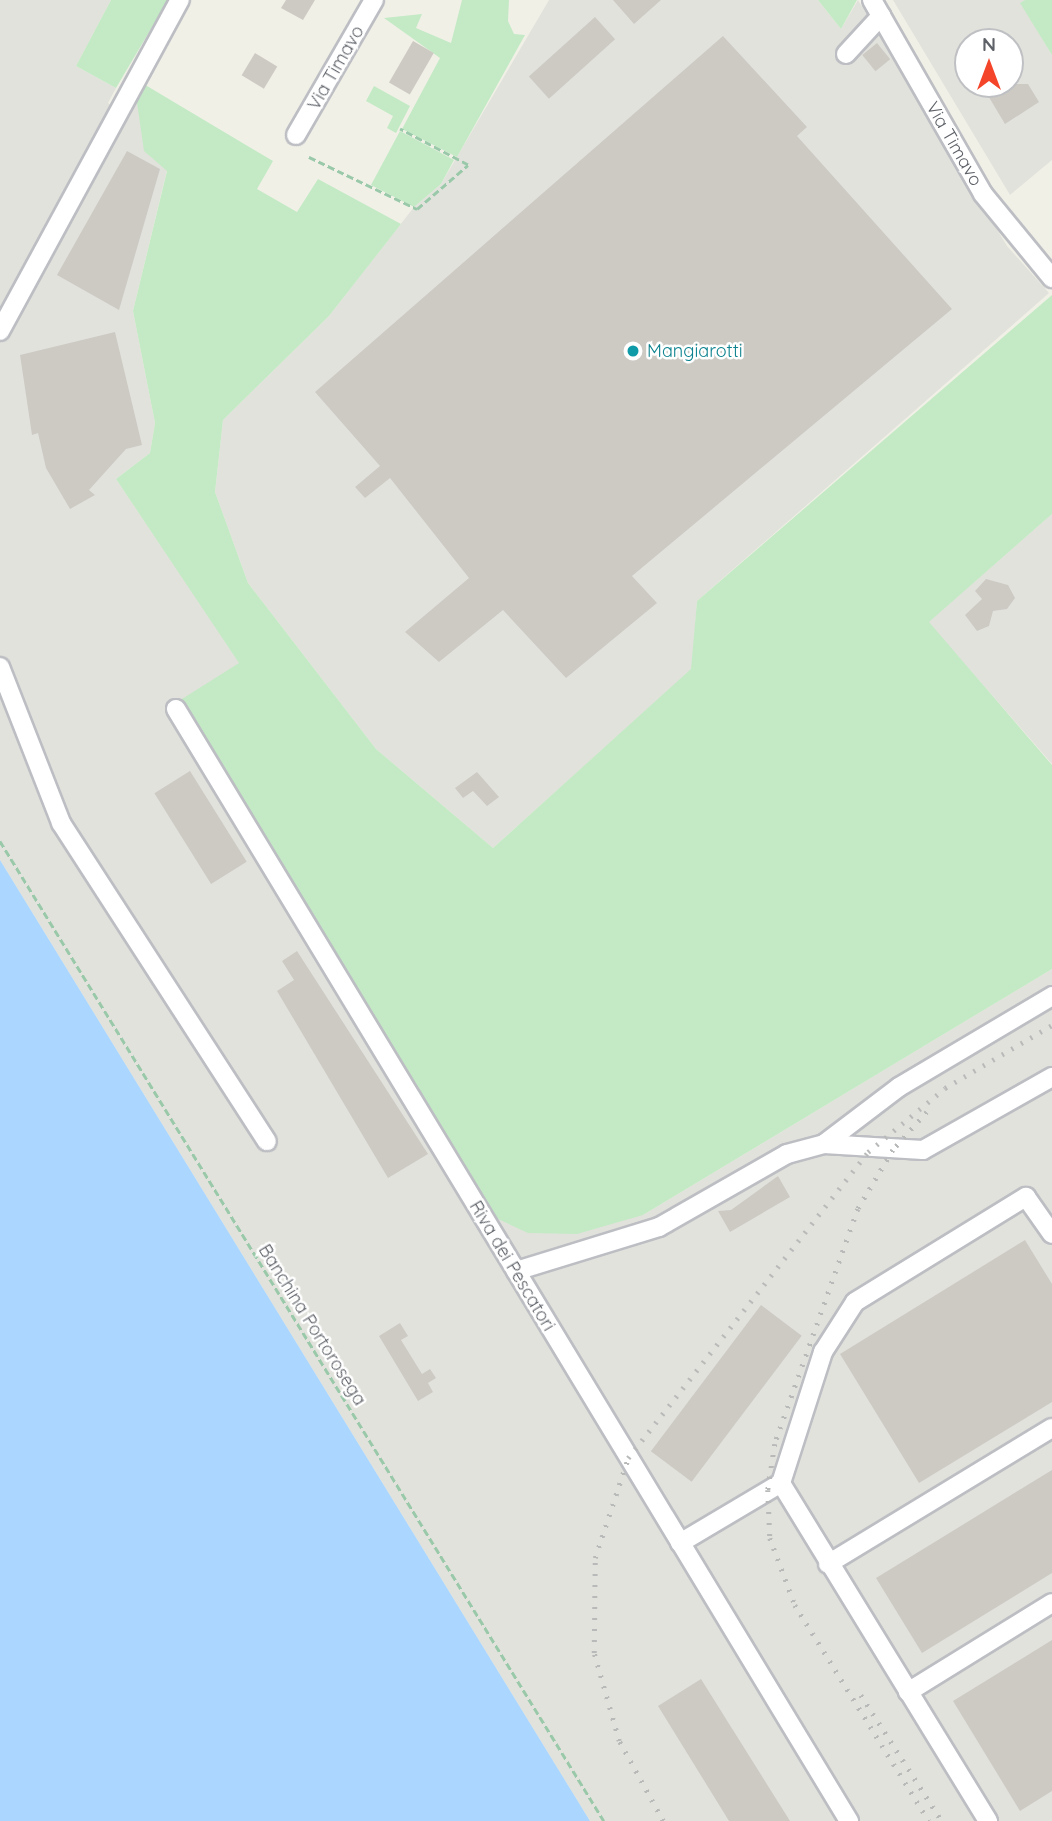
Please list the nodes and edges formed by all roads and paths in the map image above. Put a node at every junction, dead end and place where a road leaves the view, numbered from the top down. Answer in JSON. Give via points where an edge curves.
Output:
{"nodes":[{"id":1,"x":180,"y":0,"type":"edge"},
{"id":2,"x":374,"y":0,"type":"edge"},
{"id":3,"x":872,"y":0,"type":"edge"},
{"id":4,"x":881,"y":16,"type":"junction"},
{"id":5,"x":846,"y":54,"type":"dead end"},
{"id":6,"x":400,"y":129,"type":"dead end"},
{"id":7,"x":296,"y":135,"type":"dead end"},
{"id":8,"x":309,"y":157,"type":"dead end"},
{"id":9,"x":1052,"y":278,"type":"edge"},
{"id":10,"x":0,"y":331,"type":"edge"},
{"id":11,"x":0,"y":667,"type":"edge"},
{"id":12,"x":176,"y":709,"type":"dead end"},
{"id":13,"x":0,"y":841,"type":"edge"},
{"id":14,"x":1052,"y":996,"type":"edge"},
{"id":15,"x":1052,"y":1077,"type":"edge"},
{"id":16,"x":267,"y":1141,"type":"dead end"},
{"id":17,"x":824,"y":1144,"type":"junction"},
{"id":18,"x":1052,"y":1234,"type":"edge"},
{"id":19,"x":516,"y":1271,"type":"junction"},
{"id":20,"x":1052,"y":1428,"type":"edge"},
{"id":21,"x":781,"y":1483,"type":"junction"},
{"id":22,"x":680,"y":1543,"type":"junction"},
{"id":23,"x":828,"y":1564,"type":"junction"},
{"id":24,"x":1052,"y":1603,"type":"edge"},
{"id":25,"x":908,"y":1692,"type":"junction"},
{"id":26,"x":604,"y":1821,"type":"edge"},
{"id":27,"x":849,"y":1821,"type":"edge"},
{"id":28,"x":988,"y":1821,"type":"edge"}],
"edges":[{"from":1,"to":10,"type":"street"},
{"from":2,"to":7,"type":"street","name":"Via Timavo"},
{"from":3,"to":4,"type":"street","name":"Via Timavo"},
{"from":4,"to":5,"type":"street"},
{"from":4,"to":9,"type":"street","name":"Via Timavo","via":[[983,194]]},
{"from":6,"to":8,"type":"path","via":[[468,165],[417,209]]},
{"from":11,"to":16,"type":"street","via":[[61,823]]},
{"from":12,"to":19,"type":"street","name":"Riva dei Pescatori"},
{"from":13,"to":26,"type":"path","name":"Banchina Portorosega"},
{"from":14,"to":17,"type":"street","via":[[899,1087]]},
{"from":15,"to":17,"type":"street","via":[[923,1150]]},
{"from":17,"to":19,"type":"street","via":[[763,1166],[659,1227]]},
{"from":18,"to":21,"type":"street","via":[[1026,1197],[855,1302],[823,1352]]},
{"from":19,"to":22,"type":"street","name":"Riva dei Pescatori"},
{"from":20,"to":23,"type":"street"},
{"from":21,"to":22,"type":"street"},
{"from":21,"to":23,"type":"street"},
{"from":22,"to":27,"type":"street","name":"Riva dei Pescatori"},
{"from":23,"to":25,"type":"street"},
{"from":24,"to":25,"type":"street"},
{"from":25,"to":28,"type":"street"}]}
